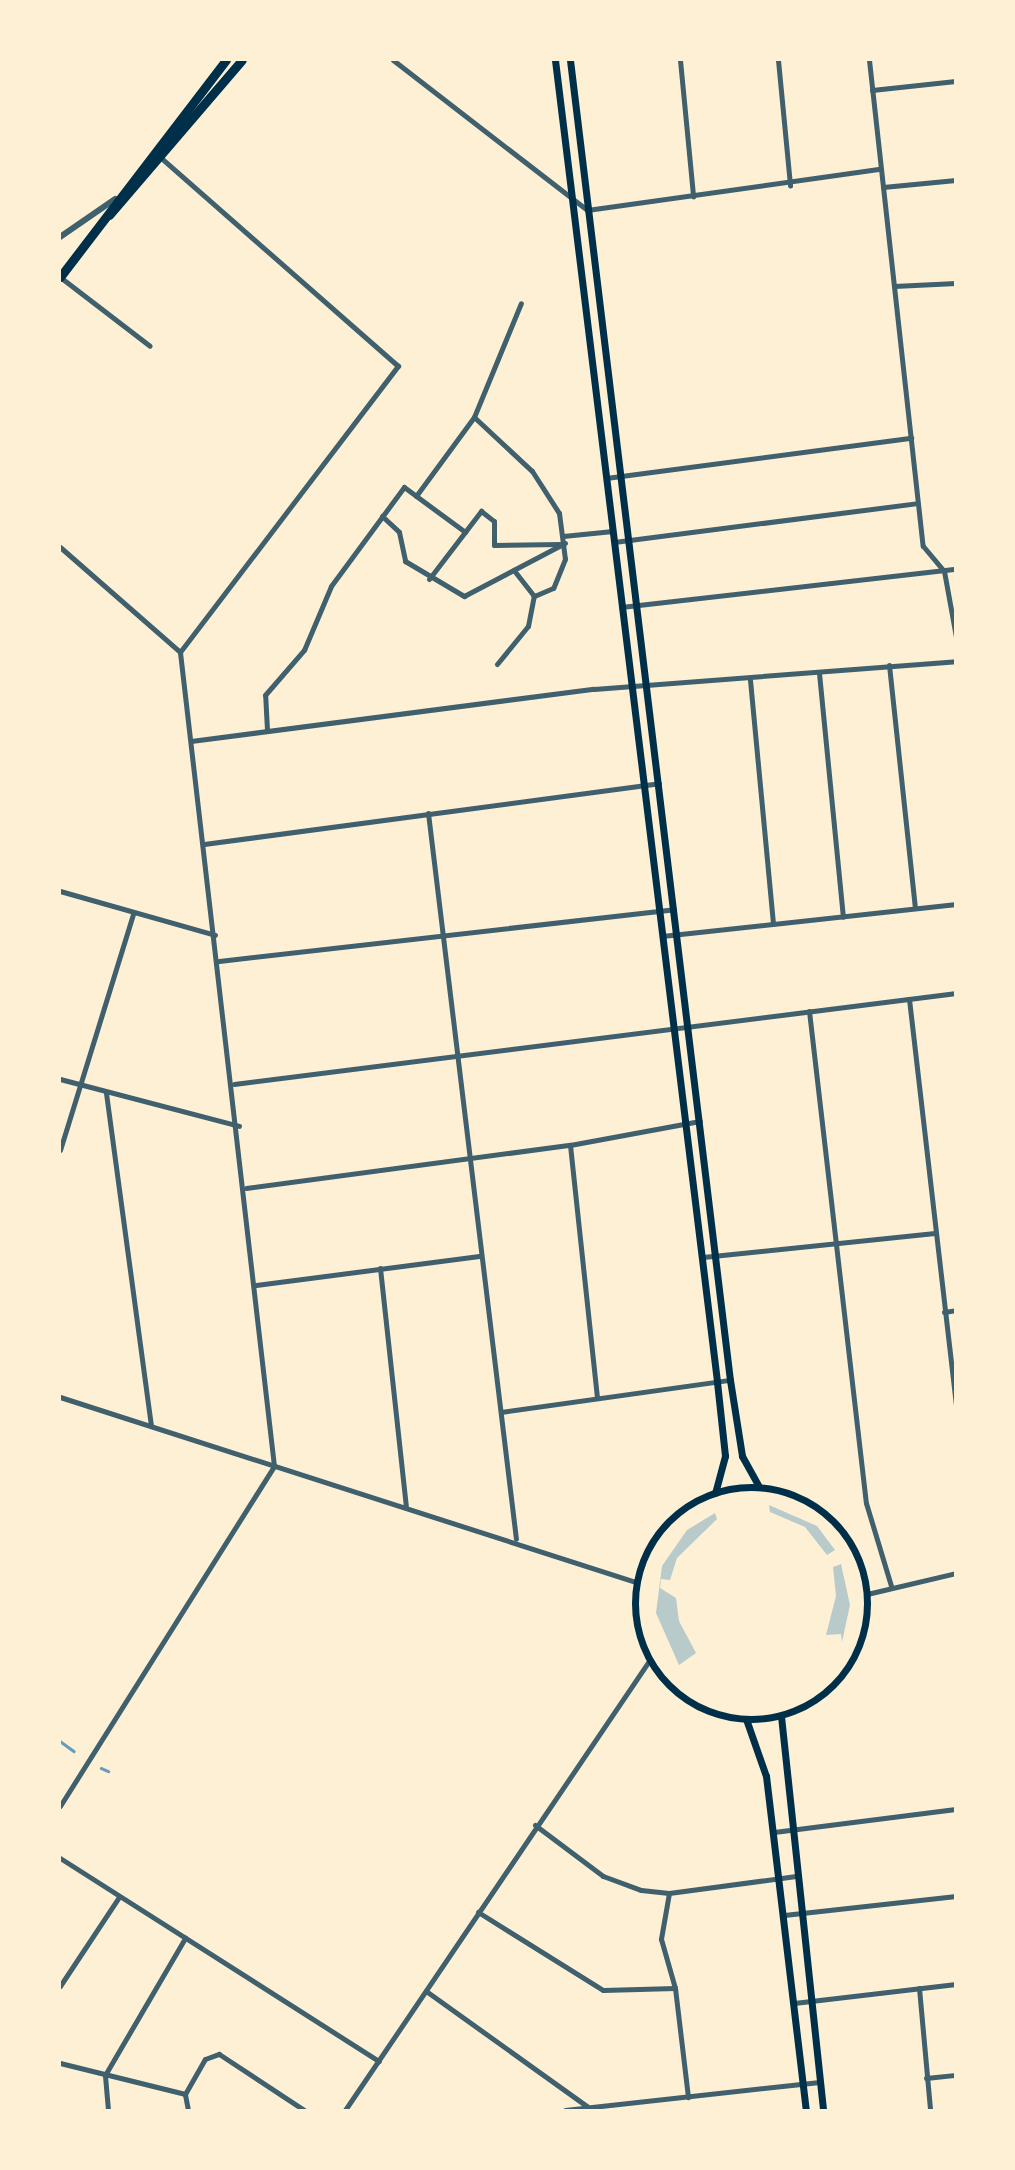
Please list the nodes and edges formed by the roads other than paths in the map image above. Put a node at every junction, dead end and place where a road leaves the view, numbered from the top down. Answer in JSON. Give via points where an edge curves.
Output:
{"nodes":[{"id":1,"x":226,"y":60,"type":"edge"},
{"id":2,"x":242,"y":60,"type":"edge"},
{"id":3,"x":393,"y":60,"type":"edge"},
{"id":4,"x":555,"y":60,"type":"edge"},
{"id":5,"x":570,"y":60,"type":"edge"},
{"id":6,"x":680,"y":60,"type":"edge"},
{"id":7,"x":778,"y":60,"type":"edge"},
{"id":8,"x":869,"y":60,"type":"edge"},
{"id":9,"x":956,"y":81,"type":"edge"},
{"id":10,"x":872,"y":90,"type":"junction"},
{"id":11,"x":153,"y":151,"type":"junction"},
{"id":12,"x":163,"y":159,"type":"junction"},
{"id":13,"x":880,"y":169,"type":"junction"},
{"id":14,"x":956,"y":180,"type":"edge"},
{"id":15,"x":790,"y":185,"type":"junction"},
{"id":16,"x":883,"y":187,"type":"junction"},
{"id":17,"x":570,"y":196,"type":"junction"},
{"id":18,"x":693,"y":196,"type":"junction"},
{"id":19,"x":115,"y":199,"type":"junction"},
{"id":20,"x":587,"y":210,"type":"junction"},
{"id":21,"x":107,"y":216,"type":"junction"},
{"id":22,"x":60,"y":237,"type":"edge"},
{"id":23,"x":60,"y":277,"type":"edge"},
{"id":24,"x":956,"y":283,"type":"edge"},
{"id":25,"x":894,"y":286,"type":"junction"},
{"id":26,"x":521,"y":303,"type":"dead end"},
{"id":27,"x":150,"y":346,"type":"dead end"},
{"id":28,"x":474,"y":417,"type":"junction"},
{"id":29,"x":911,"y":438,"type":"junction"},
{"id":30,"x":606,"y":478,"type":"junction"},
{"id":31,"x":622,"y":481,"type":"junction"},
{"id":32,"x":416,"y":496,"type":"junction"},
{"id":33,"x":918,"y":503,"type":"junction"},
{"id":34,"x":382,"y":516,"type":"junction"},
{"id":35,"x":613,"y":531,"type":"junction"},
{"id":36,"x":464,"y":532,"type":"junction"},
{"id":37,"x":564,"y":540,"type":"junction"},
{"id":38,"x":630,"y":541,"type":"junction"},
{"id":39,"x":614,"y":542,"type":"junction"},
{"id":40,"x":60,"y":547,"type":"edge"},
{"id":41,"x":956,"y":569,"type":"edge"},
{"id":42,"x":514,"y":570,"type":"junction"},
{"id":43,"x":944,"y":571,"type":"junction"},
{"id":44,"x":429,"y":579,"type":"junction"},
{"id":45,"x":534,"y":596,"type":"junction"},
{"id":46,"x":621,"y":607,"type":"junction"},
{"id":47,"x":640,"y":607,"type":"junction"},
{"id":48,"x":956,"y":637,"type":"edge"},
{"id":49,"x":180,"y":652,"type":"junction"},
{"id":50,"x":956,"y":661,"type":"edge"},
{"id":51,"x":497,"y":664,"type":"dead end"},
{"id":52,"x":889,"y":665,"type":"junction"},
{"id":53,"x":819,"y":673,"type":"junction"},
{"id":54,"x":750,"y":680,"type":"junction"},
{"id":55,"x":631,"y":686,"type":"junction"},
{"id":56,"x":649,"y":686,"type":"junction"},
{"id":57,"x":267,"y":730,"type":"junction"},
{"id":58,"x":191,"y":741,"type":"junction"},
{"id":59,"x":660,"y":783,"type":"junction"},
{"id":60,"x":641,"y":786,"type":"junction"},
{"id":61,"x":428,"y":813,"type":"junction"},
{"id":62,"x":204,"y":844,"type":"junction"},
{"id":63,"x":60,"y":891,"type":"edge"},
{"id":64,"x":956,"y":904,"type":"edge"},
{"id":65,"x":915,"y":908,"type":"junction"},
{"id":66,"x":676,"y":909,"type":"junction"},
{"id":67,"x":658,"y":911,"type":"junction"},
{"id":68,"x":133,"y":914,"type":"junction"},
{"id":69,"x":843,"y":917,"type":"junction"},
{"id":70,"x":773,"y":924,"type":"junction"},
{"id":71,"x":679,"y":934,"type":"junction"},
{"id":72,"x":444,"y":935,"type":"junction"},
{"id":73,"x":215,"y":936,"type":"junction"},
{"id":74,"x":662,"y":936,"type":"junction"},
{"id":75,"x":219,"y":961,"type":"junction"},
{"id":76,"x":956,"y":993,"type":"edge"},
{"id":77,"x":909,"y":999,"type":"junction"},
{"id":78,"x":809,"y":1011,"type":"junction"},
{"id":79,"x":690,"y":1024,"type":"junction"},
{"id":80,"x":674,"y":1026,"type":"junction"},
{"id":81,"x":458,"y":1051,"type":"junction"},
{"id":82,"x":60,"y":1079,"type":"edge"},
{"id":83,"x":234,"y":1084,"type":"junction"},
{"id":84,"x":80,"y":1086,"type":"junction"},
{"id":85,"x":106,"y":1093,"type":"junction"},
{"id":86,"x":700,"y":1121,"type":"junction"},
{"id":87,"x":685,"y":1124,"type":"junction"},
{"id":88,"x":239,"y":1126,"type":"junction"},
{"id":89,"x":570,"y":1145,"type":"junction"},
{"id":90,"x":60,"y":1150,"type":"edge"},
{"id":91,"x":469,"y":1158,"type":"junction"},
{"id":92,"x":246,"y":1188,"type":"junction"},
{"id":93,"x":934,"y":1233,"type":"junction"},
{"id":94,"x":833,"y":1241,"type":"junction"},
{"id":95,"x":479,"y":1256,"type":"junction"},
{"id":96,"x":715,"y":1256,"type":"junction"},
{"id":97,"x":703,"y":1257,"type":"junction"},
{"id":98,"x":380,"y":1268,"type":"junction"},
{"id":99,"x":256,"y":1285,"type":"junction"},
{"id":100,"x":956,"y":1310,"type":"edge"},
{"id":101,"x":944,"y":1312,"type":"junction"},
{"id":102,"x":730,"y":1380,"type":"junction"},
{"id":103,"x":717,"y":1382,"type":"junction"},
{"id":104,"x":60,"y":1397,"type":"edge"},
{"id":105,"x":597,"y":1398,"type":"junction"},
{"id":106,"x":956,"y":1405,"type":"edge"},
{"id":107,"x":501,"y":1412,"type":"junction"},
{"id":108,"x":151,"y":1426,"type":"junction"},
{"id":109,"x":274,"y":1466,"type":"junction"},
{"id":110,"x":760,"y":1487,"type":"junction"},
{"id":111,"x":715,"y":1493,"type":"junction"},
{"id":112,"x":406,"y":1506,"type":"junction"},
{"id":113,"x":516,"y":1539,"type":"junction"},
{"id":114,"x":956,"y":1573,"type":"edge"},
{"id":115,"x":636,"y":1582,"type":"junction"},
{"id":116,"x":891,"y":1586,"type":"junction"},
{"id":117,"x":867,"y":1594,"type":"junction"},
{"id":118,"x":649,"y":1661,"type":"junction"},
{"id":119,"x":781,"y":1716,"type":"junction"},
{"id":120,"x":746,"y":1719,"type":"junction"},
{"id":121,"x":61,"y":1801,"type":"edge"},
{"id":122,"x":956,"y":1809,"type":"edge"},
{"id":123,"x":535,"y":1825,"type":"junction"},
{"id":124,"x":790,"y":1828,"type":"junction"},
{"id":125,"x":774,"y":1832,"type":"junction"},
{"id":126,"x":60,"y":1858,"type":"edge"},
{"id":127,"x":796,"y":1876,"type":"junction"},
{"id":128,"x":779,"y":1880,"type":"junction"},
{"id":129,"x":669,"y":1893,"type":"junction"},
{"id":130,"x":956,"y":1895,"type":"edge"},
{"id":131,"x":119,"y":1897,"type":"junction"},
{"id":132,"x":478,"y":1912,"type":"junction"},
{"id":133,"x":801,"y":1914,"type":"junction"},
{"id":134,"x":785,"y":1915,"type":"junction"},
{"id":135,"x":185,"y":1938,"type":"junction"},
{"id":136,"x":956,"y":1984,"type":"edge"},
{"id":137,"x":60,"y":1986,"type":"edge"},
{"id":138,"x":675,"y":1988,"type":"junction"},
{"id":139,"x":919,"y":1989,"type":"junction"},
{"id":140,"x":426,"y":1991,"type":"junction"},
{"id":141,"x":810,"y":2001,"type":"junction"},
{"id":142,"x":794,"y":2003,"type":"junction"},
{"id":143,"x":379,"y":2061,"type":"junction"},
{"id":144,"x":60,"y":2063,"type":"edge"},
{"id":145,"x":105,"y":2075,"type":"junction"},
{"id":146,"x":956,"y":2075,"type":"edge"},
{"id":147,"x":926,"y":2078,"type":"junction"},
{"id":148,"x":820,"y":2082,"type":"junction"},
{"id":149,"x":802,"y":2085,"type":"junction"},
{"id":150,"x":185,"y":2094,"type":"junction"},
{"id":151,"x":688,"y":2097,"type":"junction"},
{"id":152,"x":588,"y":2107,"type":"junction"},
{"id":153,"x":108,"y":2110,"type":"edge"},
{"id":154,"x":188,"y":2110,"type":"edge"},
{"id":155,"x":304,"y":2110,"type":"edge"},
{"id":156,"x":345,"y":2110,"type":"edge"},
{"id":157,"x":565,"y":2110,"type":"edge"},
{"id":158,"x":806,"y":2110,"type":"edge"},
{"id":159,"x":823,"y":2110,"type":"edge"},
{"id":160,"x":930,"y":2110,"type":"edge"}],
"edges":[{"from":1,"to":11,"type":"highway"},
{"from":2,"to":12,"type":"highway"},
{"from":3,"to":17,"type":"street"},
{"from":4,"to":17,"type":"main road"},
{"from":5,"to":20,"type":"main road"},
{"from":6,"to":18,"type":"street"},
{"from":7,"to":15,"type":"street"},
{"from":8,"to":10,"type":"street"},
{"from":9,"to":10,"type":"street"},
{"from":10,"to":13,"type":"street"},
{"from":11,"to":12,"type":"street"},
{"from":11,"to":19,"type":"highway"},
{"from":12,"to":21,"type":"highway"},
{"from":12,"to":49,"type":"street","via":[[398,366]]},
{"from":13,"to":15,"type":"street"},
{"from":13,"to":16,"type":"street"},
{"from":14,"to":16,"type":"street"},
{"from":15,"to":18,"type":"street"},
{"from":16,"to":25,"type":"street"},
{"from":17,"to":20,"type":"street"},
{"from":17,"to":30,"type":"main road"},
{"from":18,"to":20,"type":"street"},
{"from":19,"to":21,"type":"highway"},
{"from":19,"to":22,"type":"street"},
{"from":20,"to":31,"type":"main road"},
{"from":21,"to":23,"type":"highway"},
{"from":23,"to":27,"type":"street"},
{"from":24,"to":25,"type":"street"},
{"from":25,"to":29,"type":"street"},
{"from":26,"to":28,"type":"street"},
{"from":28,"to":32,"type":"street"},
{"from":28,"to":37,"type":"street","via":[[532,471],[559,513]]},
{"from":29,"to":31,"type":"street"},
{"from":29,"to":33,"type":"street"},
{"from":30,"to":31,"type":"street"},
{"from":30,"to":35,"type":"main road"},
{"from":31,"to":38,"type":"main road"},
{"from":32,"to":34,"type":"street","via":[[404,487]]},
{"from":32,"to":36,"type":"street"},
{"from":33,"to":38,"type":"street"},
{"from":33,"to":43,"type":"street","via":[[928,559]]},
{"from":34,"to":44,"type":"street","via":[[399,532],[405,561]]},
{"from":34,"to":57,"type":"street","via":[[331,586],[304,650],[265,695]]},
{"from":35,"to":37,"type":"street"},
{"from":35,"to":39,"type":"main road"},
{"from":36,"to":37,"type":"street","via":[[481,510],[494,521],[494,545]]},
{"from":36,"to":44,"type":"street"},
{"from":37,"to":42,"type":"street"},
{"from":37,"to":45,"type":"street","via":[[556,582]]},
{"from":38,"to":39,"type":"street"},
{"from":38,"to":47,"type":"main road"},
{"from":39,"to":46,"type":"main road"},
{"from":40,"to":49,"type":"street"},
{"from":41,"to":43,"type":"street"},
{"from":42,"to":44,"type":"street","via":[[464,596]]},
{"from":42,"to":45,"type":"street"},
{"from":43,"to":47,"type":"street"},
{"from":43,"to":48,"type":"street"},
{"from":45,"to":51,"type":"street","via":[[528,626]]},
{"from":46,"to":47,"type":"street"},
{"from":46,"to":55,"type":"main road"},
{"from":47,"to":56,"type":"main road"},
{"from":49,"to":58,"type":"street"},
{"from":50,"to":52,"type":"street"},
{"from":52,"to":53,"type":"street"},
{"from":52,"to":65,"type":"street"},
{"from":53,"to":54,"type":"street"},
{"from":53,"to":69,"type":"street"},
{"from":54,"to":56,"type":"street"},
{"from":54,"to":70,"type":"street"},
{"from":55,"to":56,"type":"street"},
{"from":55,"to":57,"type":"street"},
{"from":55,"to":60,"type":"main road"},
{"from":56,"to":59,"type":"main road"},
{"from":57,"to":58,"type":"street"},
{"from":58,"to":62,"type":"street"},
{"from":59,"to":60,"type":"street"},
{"from":59,"to":66,"type":"main road"},
{"from":60,"to":61,"type":"street"},
{"from":60,"to":67,"type":"main road"},
{"from":61,"to":62,"type":"street"},
{"from":61,"to":72,"type":"street"},
{"from":62,"to":73,"type":"street"},
{"from":63,"to":68,"type":"street"},
{"from":64,"to":65,"type":"street"},
{"from":65,"to":69,"type":"street"},
{"from":66,"to":67,"type":"street"},
{"from":66,"to":71,"type":"main road"},
{"from":67,"to":72,"type":"street"},
{"from":67,"to":74,"type":"main road"},
{"from":68,"to":73,"type":"street"},
{"from":68,"to":84,"type":"street"},
{"from":69,"to":70,"type":"street"},
{"from":70,"to":71,"type":"street"},
{"from":71,"to":74,"type":"street"},
{"from":71,"to":79,"type":"main road"},
{"from":72,"to":75,"type":"street"},
{"from":72,"to":81,"type":"street"},
{"from":73,"to":75,"type":"street"},
{"from":74,"to":80,"type":"main road"},
{"from":75,"to":83,"type":"street"},
{"from":76,"to":77,"type":"street"},
{"from":77,"to":78,"type":"street"},
{"from":77,"to":93,"type":"street"},
{"from":78,"to":79,"type":"street"},
{"from":78,"to":94,"type":"street"},
{"from":79,"to":80,"type":"street"},
{"from":79,"to":86,"type":"main road"},
{"from":80,"to":81,"type":"street"},
{"from":80,"to":87,"type":"main road"},
{"from":81,"to":83,"type":"street"},
{"from":81,"to":91,"type":"street"},
{"from":82,"to":84,"type":"street"},
{"from":83,"to":88,"type":"street"},
{"from":84,"to":85,"type":"street"},
{"from":84,"to":90,"type":"street"},
{"from":85,"to":88,"type":"street"},
{"from":85,"to":108,"type":"street"},
{"from":86,"to":87,"type":"street"},
{"from":86,"to":96,"type":"main road"},
{"from":87,"to":89,"type":"street"},
{"from":87,"to":97,"type":"main road"},
{"from":88,"to":92,"type":"street"},
{"from":89,"to":91,"type":"street"},
{"from":89,"to":105,"type":"street"},
{"from":91,"to":92,"type":"street"},
{"from":91,"to":95,"type":"street"},
{"from":92,"to":99,"type":"street"},
{"from":93,"to":94,"type":"street"},
{"from":93,"to":101,"type":"street"},
{"from":94,"to":96,"type":"street"},
{"from":94,"to":116,"type":"street","via":[[866,1503]]},
{"from":95,"to":98,"type":"street"},
{"from":95,"to":107,"type":"street"},
{"from":96,"to":97,"type":"street"},
{"from":96,"to":102,"type":"main road"},
{"from":97,"to":103,"type":"main road"},
{"from":98,"to":99,"type":"street"},
{"from":98,"to":112,"type":"street"},
{"from":99,"to":109,"type":"street"},
{"from":100,"to":101,"type":"street"},
{"from":101,"to":106,"type":"street"},
{"from":102,"to":103,"type":"street"},
{"from":102,"to":110,"type":"main road","via":[[741,1455]]},
{"from":103,"to":105,"type":"street"},
{"from":103,"to":111,"type":"main road","via":[[725,1456]]},
{"from":104,"to":108,"type":"street"},
{"from":105,"to":107,"type":"street"},
{"from":107,"to":113,"type":"street"},
{"from":108,"to":109,"type":"street"},
{"from":109,"to":112,"type":"street"},
{"from":109,"to":121,"type":"street"},
{"from":110,"to":111,"type":"main road"},
{"from":110,"to":117,"type":"main road","via":[[805,1500],[836,1523],[857,1555]]},
{"from":111,"to":115,"type":"main road","via":[[662,1528]]},
{"from":112,"to":113,"type":"street"},
{"from":113,"to":115,"type":"street"},
{"from":114,"to":116,"type":"street"},
{"from":115,"to":118,"type":"main road","via":[[635,1616]]},
{"from":116,"to":117,"type":"street"},
{"from":117,"to":119,"type":"main road","via":[[862,1637],[846,1670],[816,1699]]},
{"from":118,"to":120,"type":"main road","via":[[688,1702]]},
{"from":118,"to":123,"type":"street"},
{"from":119,"to":120,"type":"main road"},
{"from":119,"to":124,"type":"main road"},
{"from":120,"to":125,"type":"main road","via":[[760,1748]]},
{"from":122,"to":124,"type":"street"},
{"from":123,"to":129,"type":"street","via":[[603,1875]]},
{"from":123,"to":132,"type":"street"},
{"from":124,"to":125,"type":"street"},
{"from":124,"to":127,"type":"main road"},
{"from":125,"to":128,"type":"main road"},
{"from":126,"to":131,"type":"street"},
{"from":127,"to":128,"type":"street"},
{"from":127,"to":133,"type":"main road"},
{"from":128,"to":129,"type":"street"},
{"from":128,"to":134,"type":"main road"},
{"from":129,"to":138,"type":"street","via":[[660,1938]]},
{"from":130,"to":133,"type":"street"},
{"from":131,"to":135,"type":"street"},
{"from":131,"to":137,"type":"street"},
{"from":132,"to":138,"type":"street","via":[[603,1990]]},
{"from":132,"to":140,"type":"street"},
{"from":133,"to":134,"type":"street"},
{"from":133,"to":141,"type":"main road"},
{"from":134,"to":142,"type":"main road"},
{"from":135,"to":143,"type":"street"},
{"from":135,"to":145,"type":"street"},
{"from":136,"to":139,"type":"street"},
{"from":138,"to":151,"type":"street"},
{"from":139,"to":141,"type":"street"},
{"from":139,"to":147,"type":"street"},
{"from":140,"to":143,"type":"street"},
{"from":140,"to":152,"type":"street"},
{"from":141,"to":142,"type":"street"},
{"from":141,"to":148,"type":"main road"},
{"from":142,"to":149,"type":"main road"},
{"from":143,"to":156,"type":"street"},
{"from":144,"to":145,"type":"street"},
{"from":145,"to":150,"type":"street"},
{"from":145,"to":153,"type":"street"},
{"from":146,"to":147,"type":"street"},
{"from":147,"to":160,"type":"street"},
{"from":148,"to":149,"type":"street"},
{"from":148,"to":159,"type":"main road"},
{"from":149,"to":151,"type":"street"},
{"from":149,"to":158,"type":"main road"},
{"from":150,"to":154,"type":"street"},
{"from":150,"to":155,"type":"street","via":[[205,2059],[219,2054]]},
{"from":151,"to":152,"type":"street"},
{"from":152,"to":157,"type":"street"}]}
